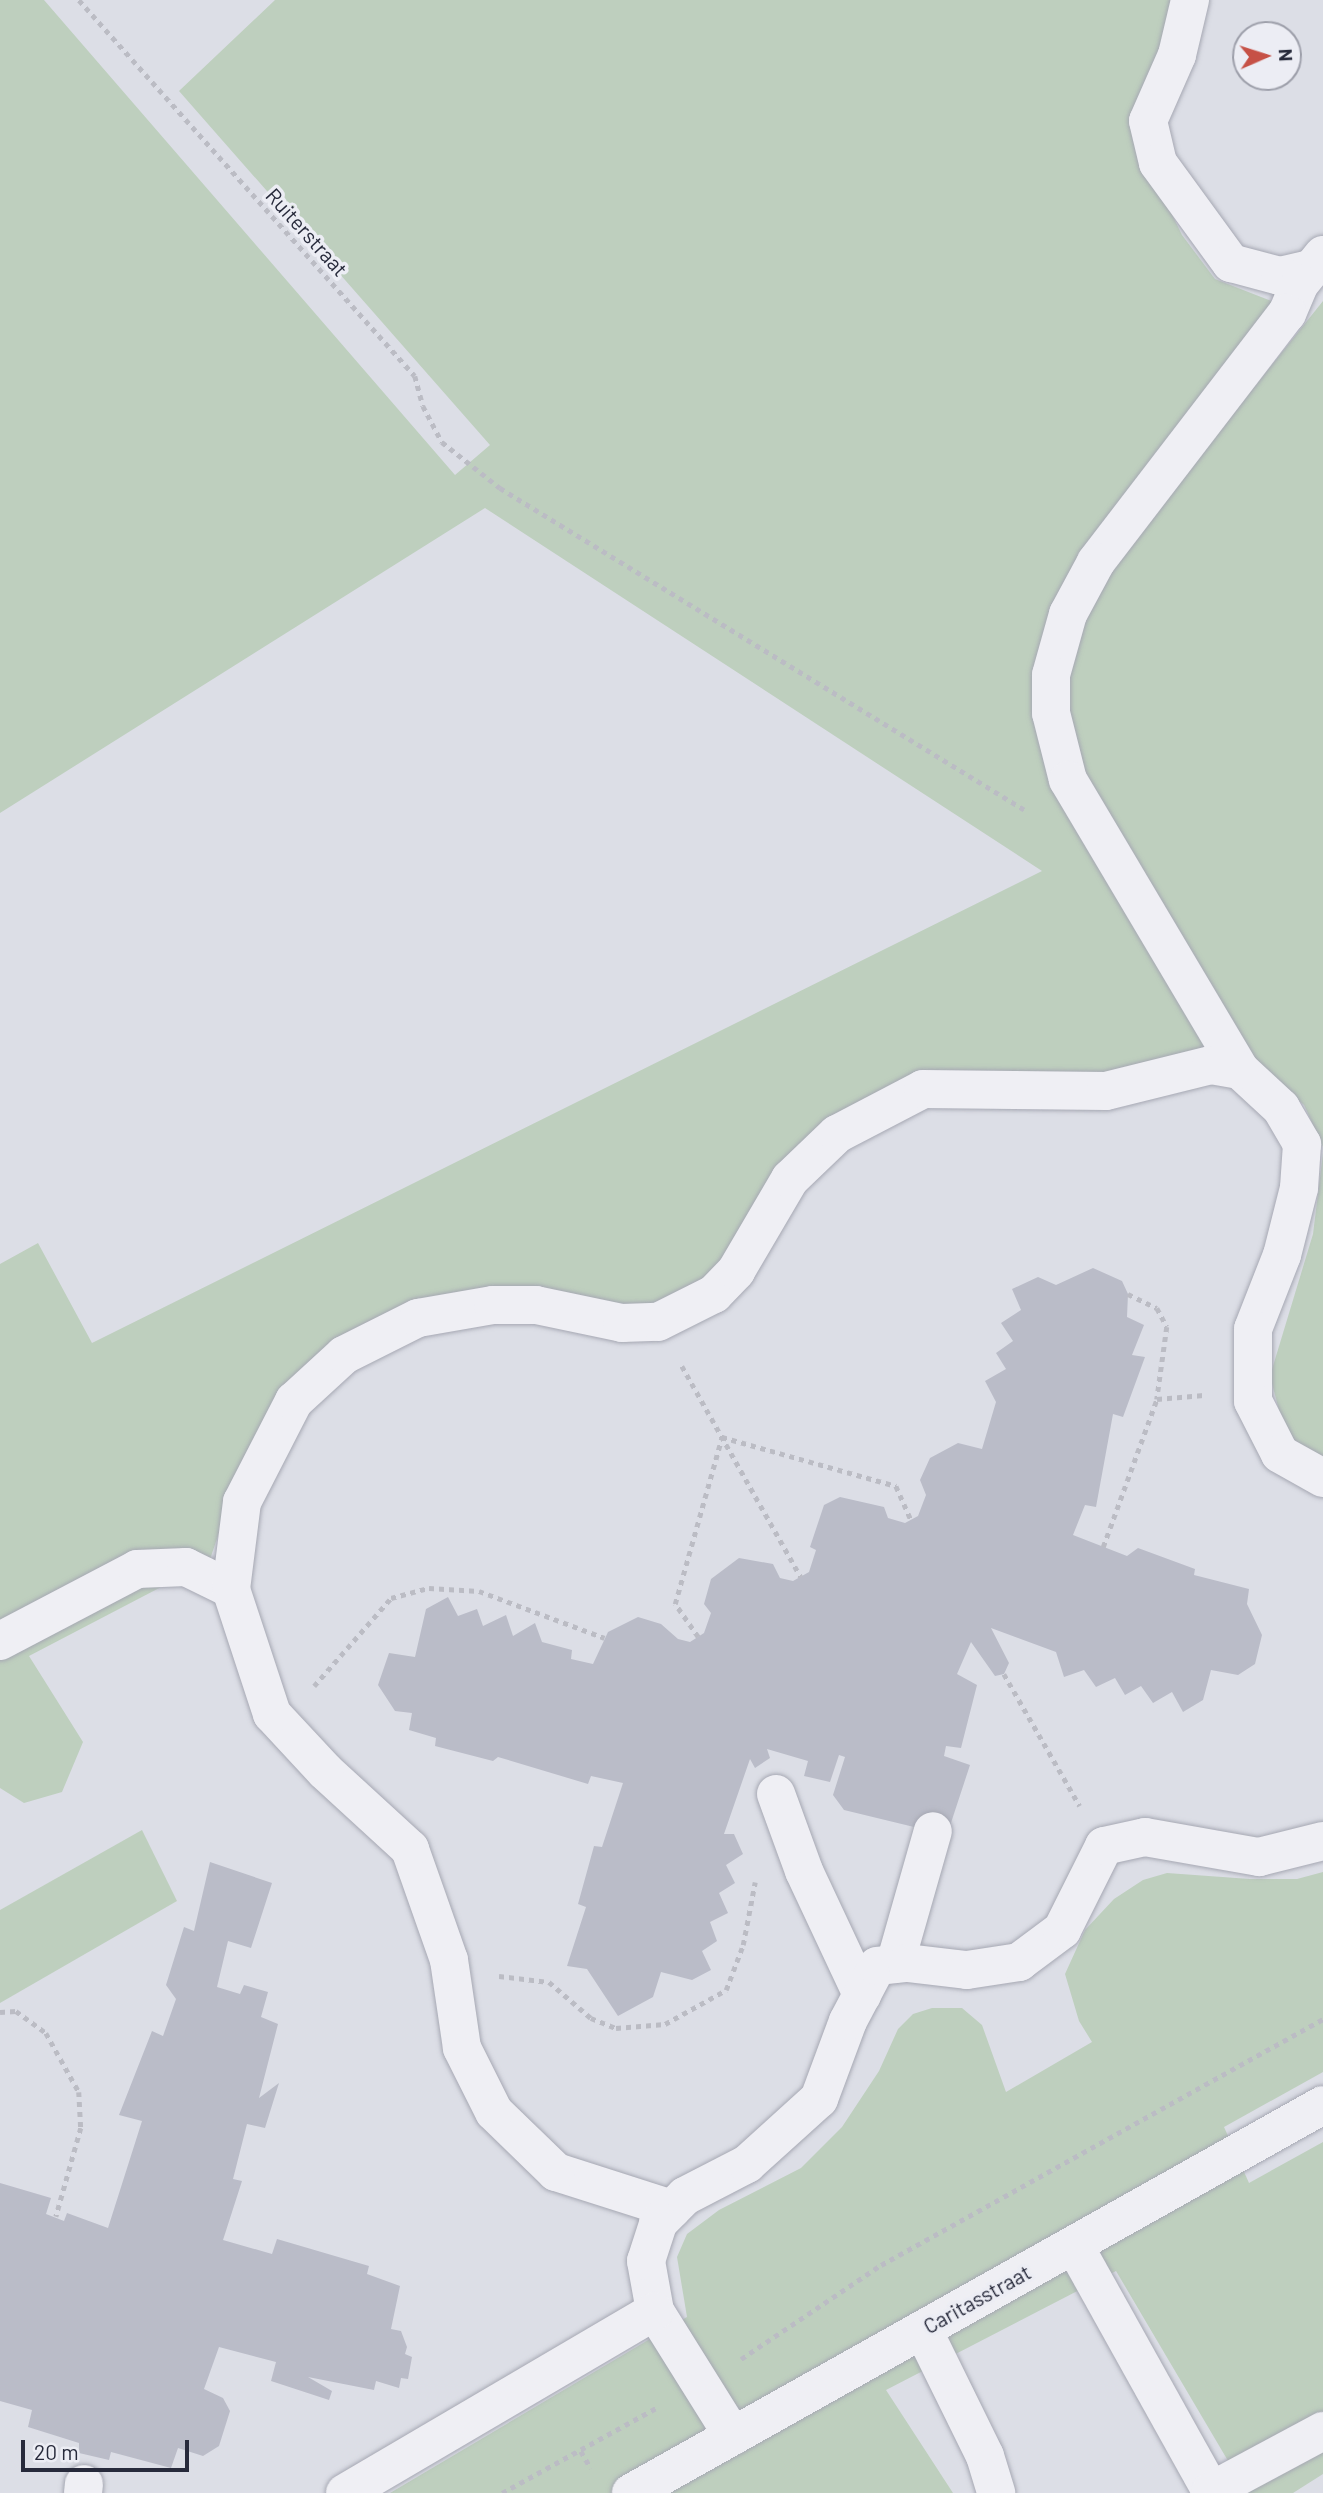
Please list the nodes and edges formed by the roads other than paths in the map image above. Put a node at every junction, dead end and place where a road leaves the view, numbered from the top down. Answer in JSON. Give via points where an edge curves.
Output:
{"nodes":[{"id":1,"x":1190,"y":0,"type":"edge"},
{"id":2,"x":1317,"y":262,"type":"edge"},
{"id":3,"x":1240,"y":1070,"type":"junction"},
{"id":4,"x":1323,"y":1478,"type":"edge"},
{"id":5,"x":232,"y":1589,"type":"junction"},
{"id":6,"x":0,"y":1641,"type":"edge"},
{"id":7,"x":776,"y":1794,"type":"dead end"},
{"id":8,"x":933,"y":1831,"type":"dead end"},
{"id":9,"x":1323,"y":1841,"type":"edge"},
{"id":10,"x":895,"y":1964,"type":"junction"},
{"id":11,"x":862,"y":1995,"type":"junction"},
{"id":12,"x":1323,"y":2105,"type":"edge"},
{"id":13,"x":672,"y":2209,"type":"junction"},
{"id":14,"x":1074,"y":2245,"type":"junction"},
{"id":15,"x":655,"y":2311,"type":"junction"},
{"id":16,"x":923,"y":2330,"type":"junction"},
{"id":17,"x":1323,"y":2431,"type":"edge"},
{"id":18,"x":733,"y":2435,"type":"junction"},
{"id":19,"x":345,"y":2493,"type":"edge"},
{"id":20,"x":631,"y":2493,"type":"edge"},
{"id":21,"x":996,"y":2493,"type":"edge"}],
"edges":[{"from":1,"to":2,"type":"street","via":[[1177,55],[1149,121],[1158,163],[1231,263],[1280,276]]},
{"from":2,"to":3,"type":"street","via":[[1287,313],[1096,562],[1068,614],[1051,675],[1051,713],[1068,780]]},
{"from":3,"to":4,"type":"street","via":[[1281,1108],[1302,1144],[1300,1188],[1282,1255],[1253,1329],[1253,1401],[1280,1454]]},
{"from":3,"to":5,"type":"street","via":[[1211,1065],[1106,1091],[923,1089],[837,1134],[790,1179],[736,1272],[714,1294],[658,1322],[622,1323],[536,1306],[494,1305],[418,1318],[344,1355],[294,1401],[242,1502]]},
{"from":5,"to":6,"type":"street","via":[[186,1567],[137,1569]]},
{"from":5,"to":13,"type":"street","via":[[272,1714],[325,1771],[410,1849],[452,1978],[462,2049],[494,2112],[556,2172]]},
{"from":7,"to":11,"type":"street","via":[[804,1871]]},
{"from":8,"to":10,"type":"street"},
{"from":9,"to":10,"type":"street","via":[[1259,1857],[1145,1837],[1104,1846],[1062,1930],[1019,1962],[967,1970]]},
{"from":10,"to":11,"type":"street","via":[[877,1966]]},
{"from":11,"to":13,"type":"street","via":[[820,2099],[747,2164],[685,2196]]},
{"from":12,"to":14,"type":"street","name":"Caritasstraat"},
{"from":13,"to":15,"type":"street","via":[[658,2223],[646,2261]]},
{"from":14,"to":16,"type":"street","name":"Caritasstraat"},
{"from":14,"to":17,"type":"street","via":[[1211,2490]]},
{"from":15,"to":18,"type":"street"},
{"from":15,"to":19,"type":"street"},
{"from":16,"to":18,"type":"street","name":"Caritasstraat"},
{"from":16,"to":21,"type":"street","via":[[985,2456]]},
{"from":18,"to":20,"type":"street","name":"Caritasstraat"}]}
